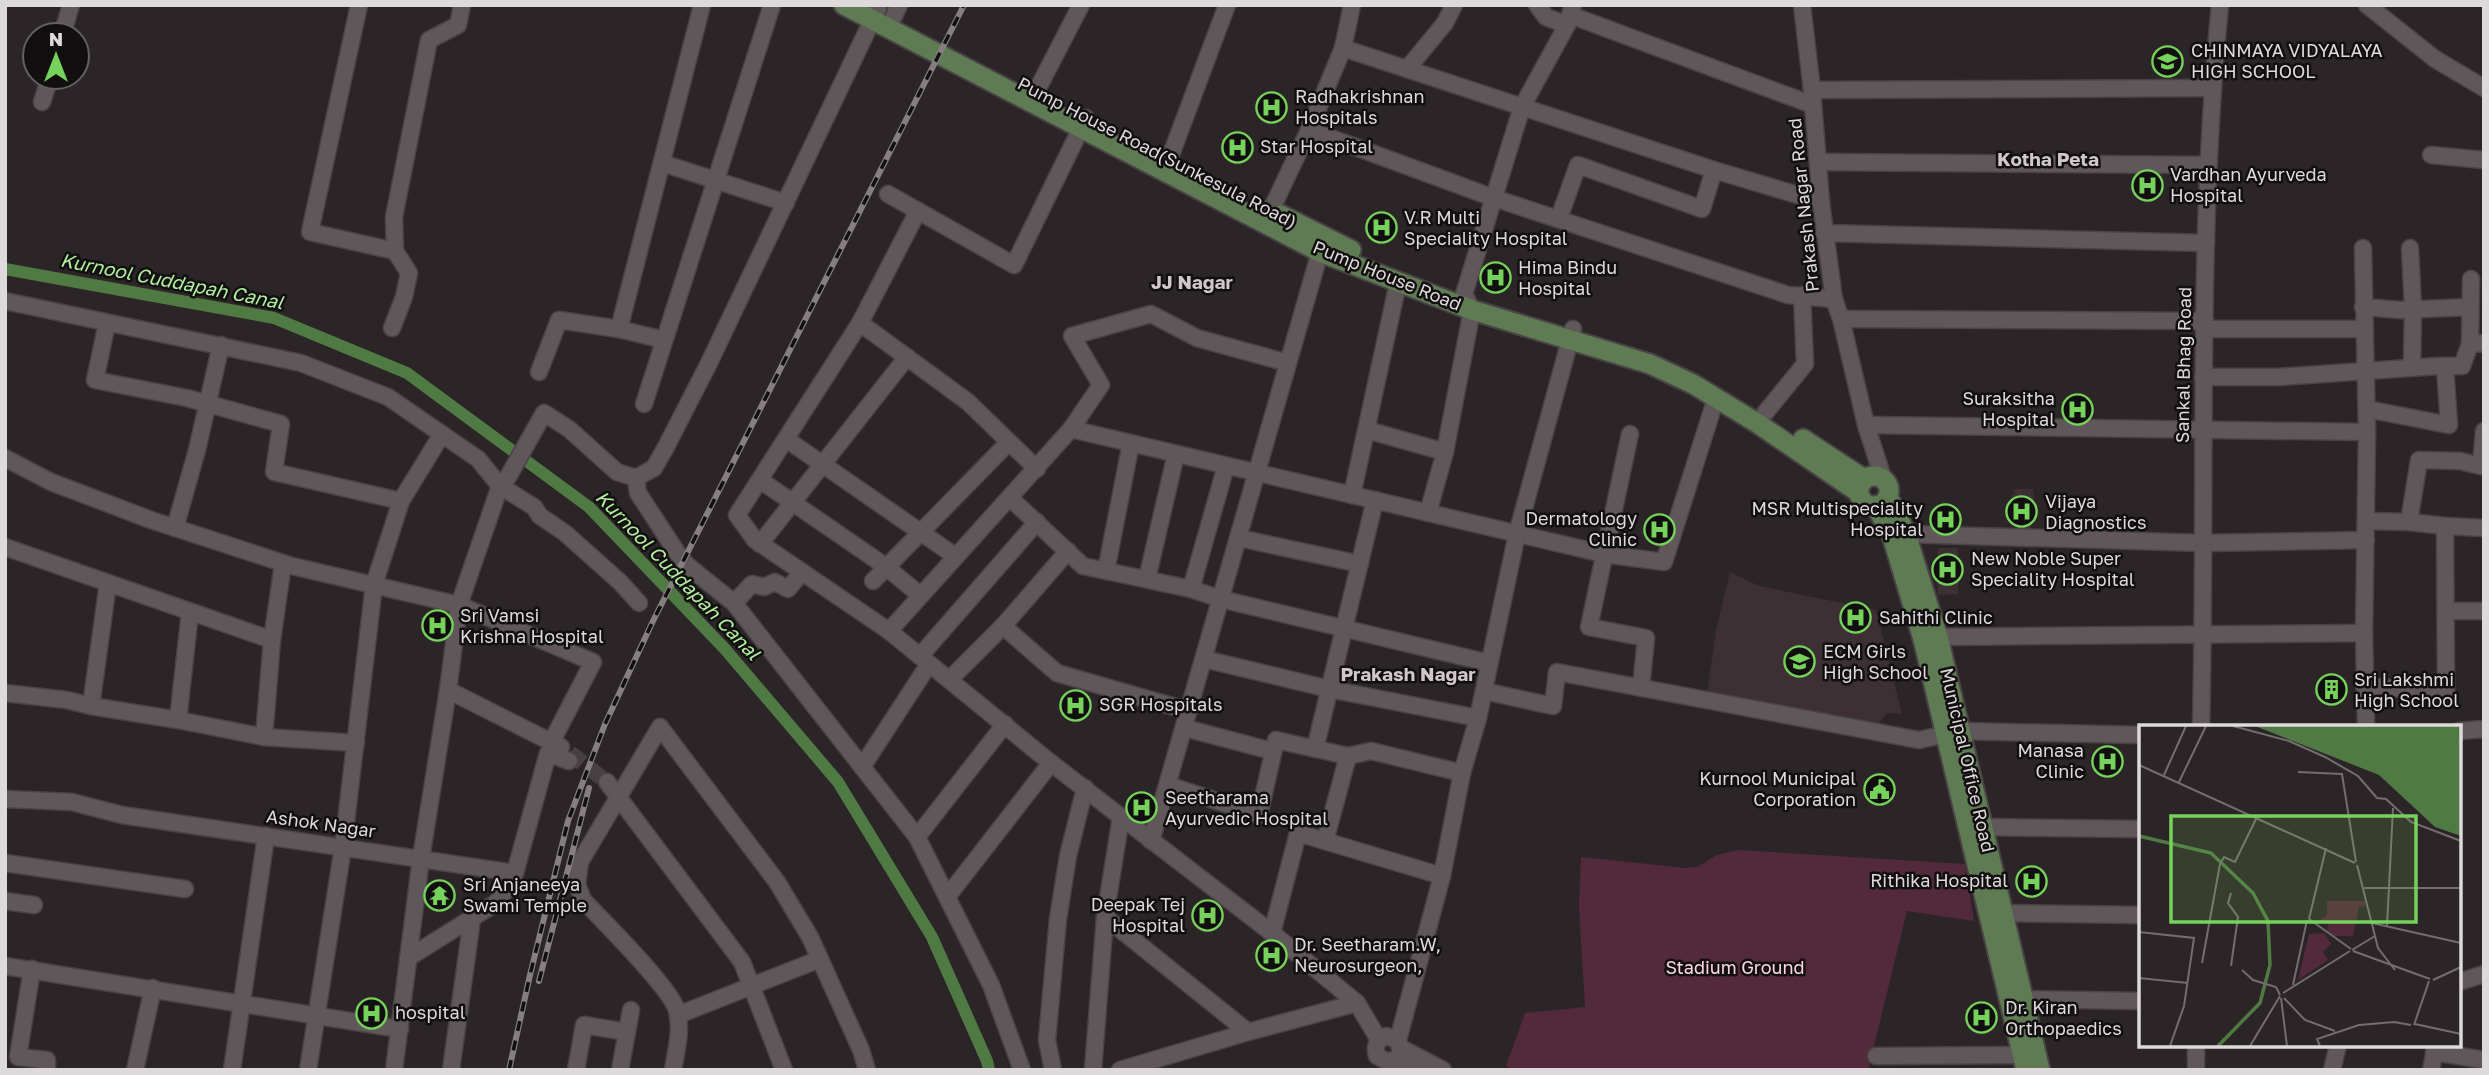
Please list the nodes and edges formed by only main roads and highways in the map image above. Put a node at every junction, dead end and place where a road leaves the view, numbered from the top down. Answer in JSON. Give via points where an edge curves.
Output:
{"nodes":[{"id":1,"x":844,"y":5,"type":"edge"},
{"id":2,"x":883,"y":10,"type":"edge"},
{"id":3,"x":1083,"y":124,"type":"junction"},
{"id":4,"x":1468,"y":302,"type":"junction"},
{"id":5,"x":1571,"y":334,"type":"junction"},
{"id":6,"x":1874,"y":490,"type":"junction"},
{"id":7,"x":1953,"y":732,"type":"junction"},
{"id":8,"x":2024,"y":1063,"type":"edge"},
{"id":9,"x":2040,"y":1070,"type":"edge"}],
"edges":[{"from":1,"to":2,"type":"main road","name":"Pump House Road"},
{"from":2,"to":3,"type":"main road","name":"Pump House Road"},
{"from":2,"to":3,"type":"main road","name":"Pump House Road(Sunkesula Road)","via":[[1035,92]]},
{"from":3,"to":4,"type":"main road","name":"Pump House Road(Sunkesula Road)","via":[[1169,160],[1332,243]]},
{"from":3,"to":4,"type":"main road","name":"Pump House Road","via":[[1320,252],[1398,283]]},
{"from":4,"to":5,"type":"main road","name":"Pump House Road(Sunkesula Road)"},
{"from":5,"to":6,"type":"main road","via":[[1693,384]]},
{"from":5,"to":6,"type":"main road","name":"Pump House Road(Sunkesula Road)","via":[[1651,352],[1698,374],[1765,413]]},
{"from":6,"to":7,"type":"main road","name":"Municipal Office Road"},
{"from":6,"to":7,"type":"main road","name":"Municipal Office Road","via":[[1906,534],[1938,637]]},
{"from":7,"to":8,"type":"main road","name":"Municipal Office Road"},
{"from":7,"to":9,"type":"main road","name":"Municipal Office Road","via":[[1983,827]]}]}
